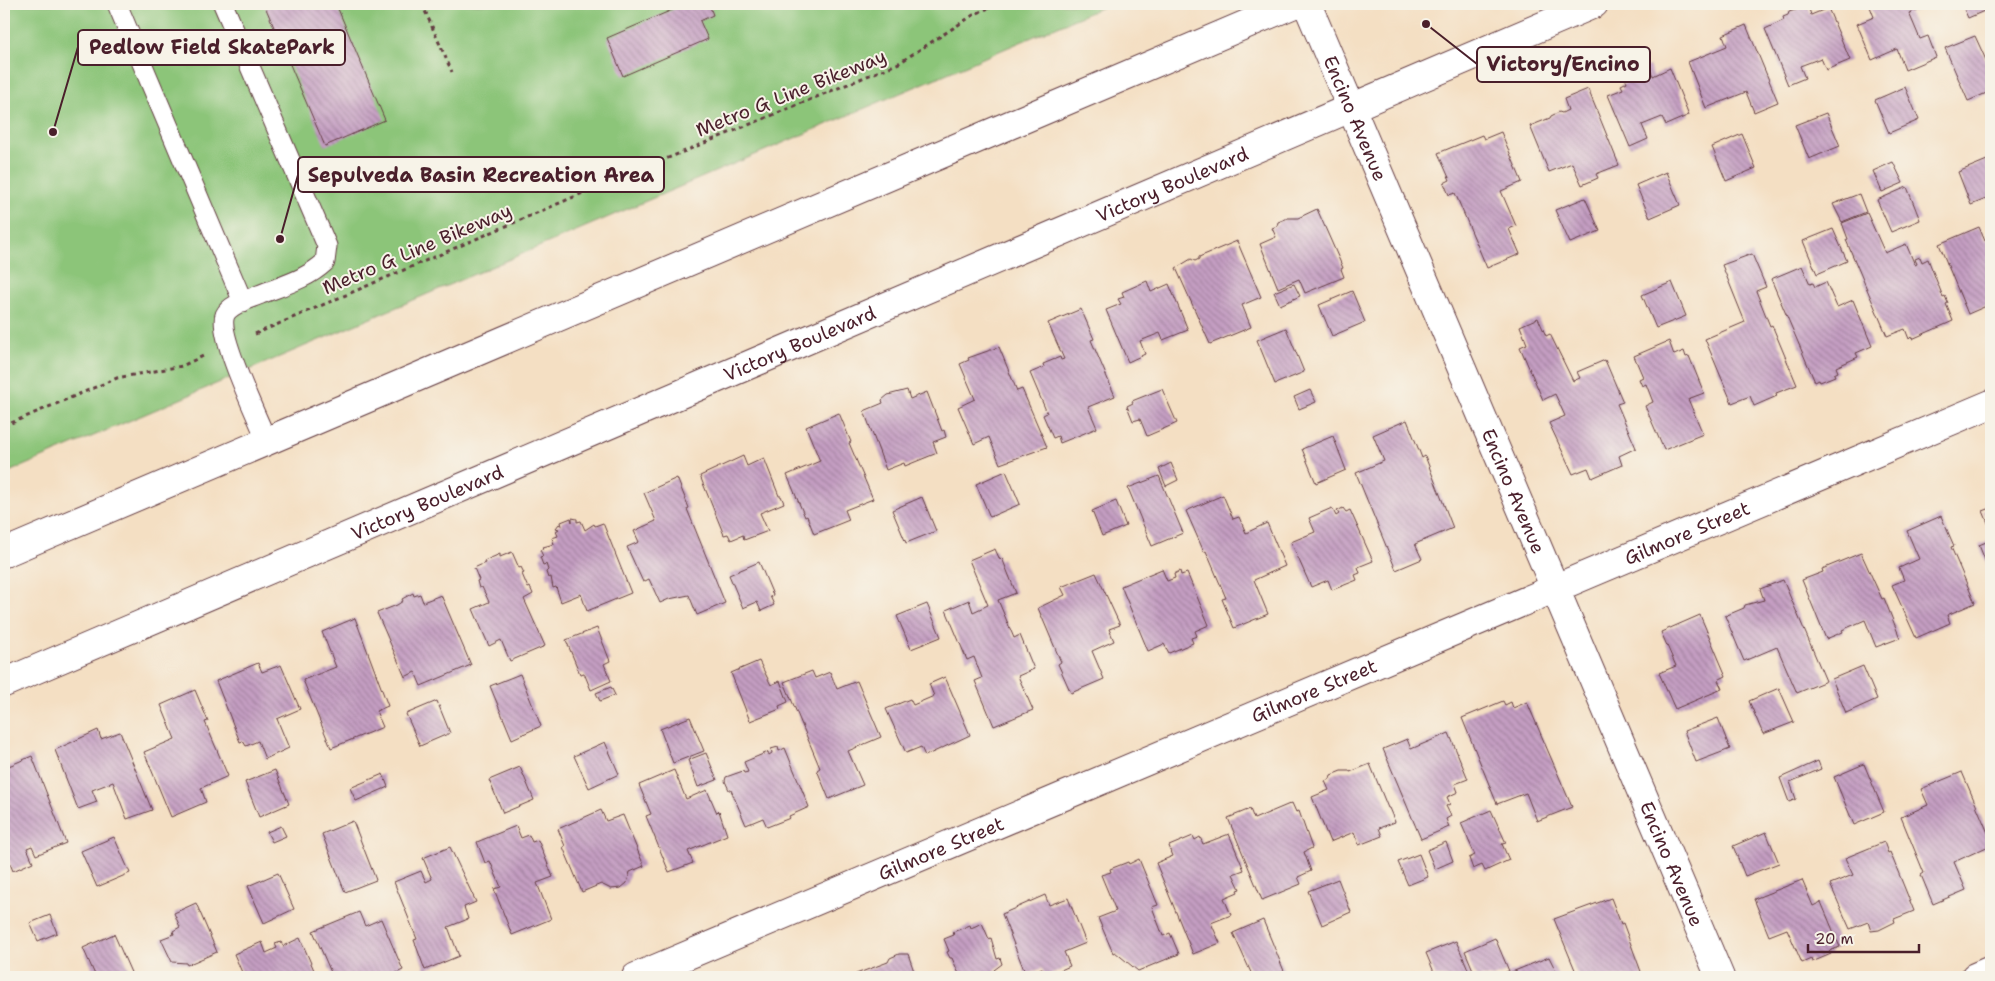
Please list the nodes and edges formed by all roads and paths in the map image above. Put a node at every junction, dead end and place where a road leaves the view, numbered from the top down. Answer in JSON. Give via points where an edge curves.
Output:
{"nodes":[{"id":1,"x":117,"y":4,"type":"edge"},
{"id":2,"x":224,"y":4,"type":"edge"},
{"id":3,"x":422,"y":4,"type":"edge"},
{"id":4,"x":998,"y":4,"type":"edge"},
{"id":5,"x":1294,"y":4,"type":"edge"},
{"id":6,"x":1307,"y":4,"type":"edge"},
{"id":7,"x":1594,"y":4,"type":"edge"},
{"id":8,"x":452,"y":72,"type":"dead end"},
{"id":9,"x":1350,"y":108,"type":"junction"},
{"id":10,"x":243,"y":302,"type":"junction"},
{"id":11,"x":228,"y":346,"type":"junction"},
{"id":12,"x":1991,"y":404,"type":"edge"},
{"id":13,"x":4,"y":426,"type":"edge"},
{"id":14,"x":267,"y":441,"type":"junction"},
{"id":15,"x":4,"y":553,"type":"edge"},
{"id":16,"x":1556,"y":589,"type":"junction"},
{"id":17,"x":4,"y":683,"type":"edge"},
{"id":18,"x":1991,"y":970,"type":"edge"},
{"id":19,"x":636,"y":977,"type":"edge"},
{"id":20,"x":1720,"y":977,"type":"edge"},
{"id":21,"x":1975,"y":977,"type":"edge"}],
"edges":[{"from":1,"to":10,"type":"lane"},
{"from":2,"to":10,"type":"lane","via":[[328,246],[326,262],[314,273]]},
{"from":3,"to":8,"type":"path"},
{"from":4,"to":11,"type":"path","name":"Metro G Line Bikeway","via":[[975,14],[899,63],[584,193]]},
{"from":5,"to":14,"type":"street"},
{"from":6,"to":9,"type":"street","name":"Encino Avenue"},
{"from":7,"to":9,"type":"street","name":"Victory Boulevard"},
{"from":9,"to":16,"type":"street","name":"Encino Avenue"},
{"from":9,"to":17,"type":"street","name":"Victory Boulevard"},
{"from":10,"to":11,"type":"lane","via":[[228,309],[225,315],[223,324]]},
{"from":11,"to":13,"type":"path","name":"Metro G Line Bikeway","via":[[182,366],[117,378]]},
{"from":11,"to":14,"type":"lane"},
{"from":12,"to":16,"type":"street","name":"Gilmore Street"},
{"from":14,"to":15,"type":"street"},
{"from":16,"to":19,"type":"street","name":"Gilmore Street"},
{"from":16,"to":20,"type":"street","name":"Encino Avenue"},
{"from":18,"to":21,"type":"street"}]}
